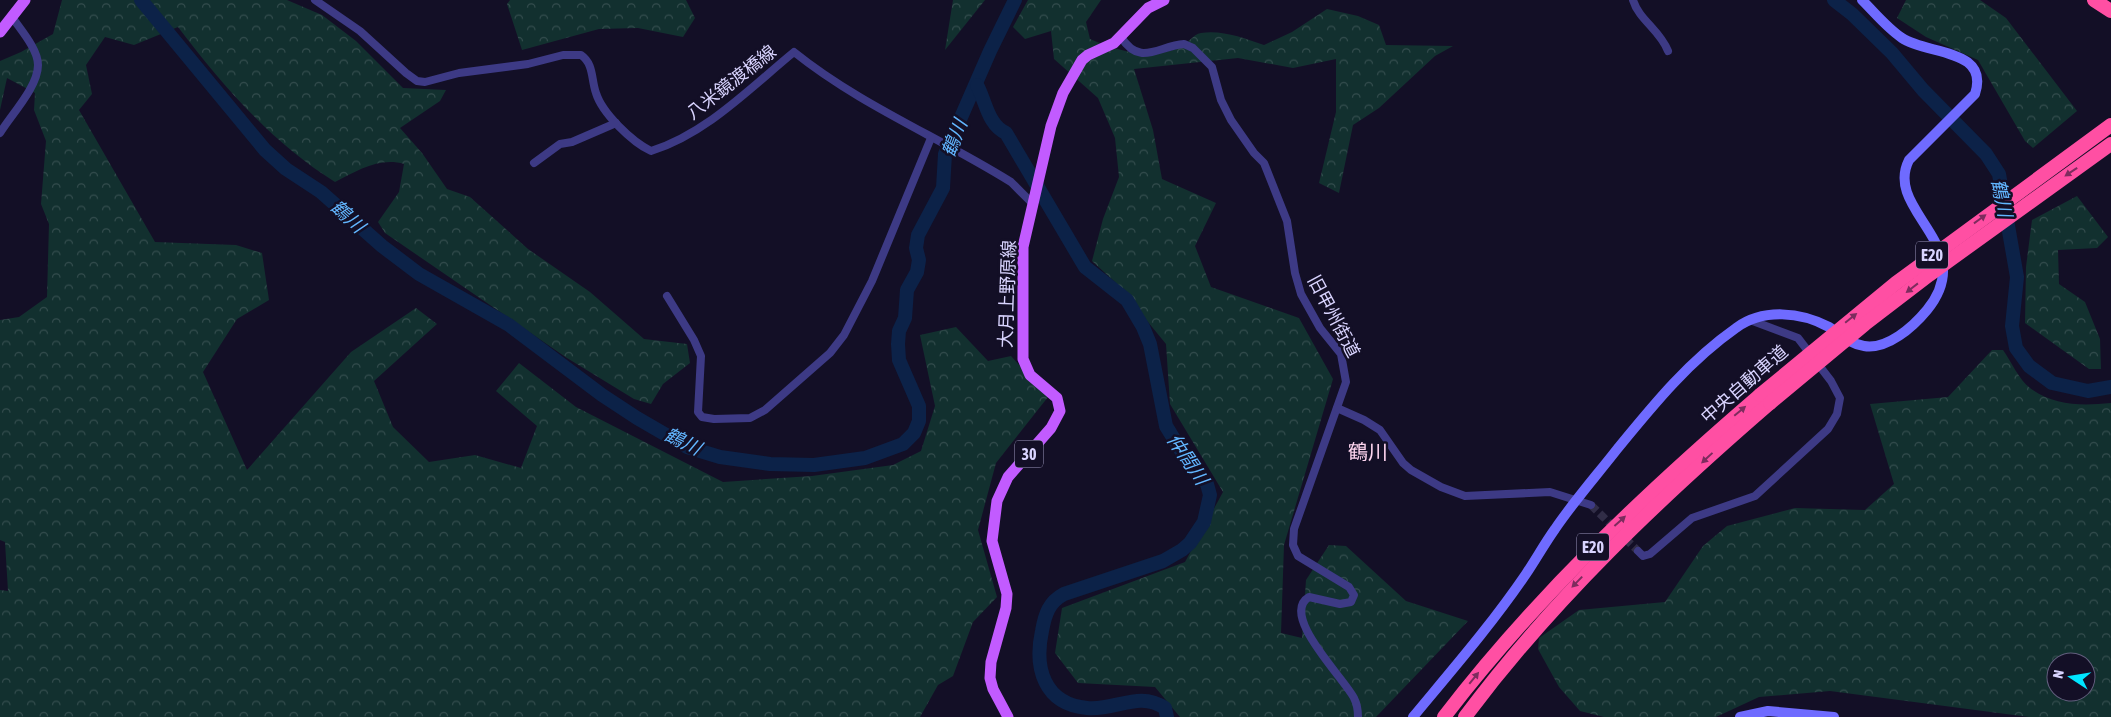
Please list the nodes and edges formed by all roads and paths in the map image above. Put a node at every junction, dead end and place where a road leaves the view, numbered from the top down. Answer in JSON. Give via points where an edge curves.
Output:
{"nodes":[{"id":1,"x":25,"y":0,"type":"edge"},
{"id":2,"x":315,"y":0,"type":"edge"},
{"id":3,"x":1164,"y":0,"type":"edge"},
{"id":4,"x":1633,"y":0,"type":"edge"},
{"id":5,"x":1862,"y":0,"type":"edge"},
{"id":6,"x":2094,"y":0,"type":"edge"},
{"id":7,"x":2111,"y":11,"type":"edge"},
{"id":8,"x":12,"y":17,"type":"junction"},
{"id":9,"x":0,"y":32,"type":"edge"},
{"id":10,"x":1121,"y":37,"type":"junction"},
{"id":11,"x":1668,"y":50,"type":"dead end"},
{"id":12,"x":616,"y":123,"type":"junction"},
{"id":13,"x":2111,"y":124,"type":"edge"},
{"id":14,"x":0,"y":133,"type":"edge"},
{"id":15,"x":931,"y":138,"type":"junction"},
{"id":16,"x":2111,"y":144,"type":"edge"},
{"id":17,"x":534,"y":163,"type":"dead end"},
{"id":18,"x":1033,"y":200,"type":"junction"},
{"id":19,"x":667,"y":296,"type":"dead end"},
{"id":20,"x":1750,"y":320,"type":"junction"},
{"id":21,"x":1765,"y":399,"type":"junction"},
{"id":22,"x":1338,"y":408,"type":"junction"},
{"id":23,"x":1577,"y":499,"type":"junction"},
{"id":24,"x":1590,"y":505,"type":"tunnel mouth"},
{"id":25,"x":1638,"y":551,"type":"dead end"},
{"id":26,"x":1008,"y":717,"type":"edge"},
{"id":27,"x":1358,"y":717,"type":"edge"},
{"id":28,"x":1413,"y":717,"type":"edge"},
{"id":29,"x":1444,"y":717,"type":"edge"},
{"id":30,"x":1464,"y":717,"type":"edge"},
{"id":31,"x":1740,"y":717,"type":"edge"},
{"id":32,"x":1834,"y":717,"type":"edge"}],
"edges":[{"from":1,"to":8,"type":"main road"},
{"from":2,"to":12,"type":"street","name":"八米鏡渡橋線","via":[[360,31],[418,81],[528,64],[563,54],[581,55],[591,67],[596,96]]},
{"from":3,"to":10,"type":"main road","name":"大月上野原線","number":"30","via":[[1148,8]]},
{"from":4,"to":11,"type":"street","via":[[1637,12]]},
{"from":5,"to":20,"type":"street","via":[[1902,38],[1960,58],[1973,66],[1977,74],[1975,94],[1909,160],[1904,170],[1904,182],[1942,257],[1940,289],[1920,318],[1893,340],[1875,346],[1853,343],[1804,316],[1786,314]]},
{"from":6,"to":7,"type":"highway"},
{"from":8,"to":9,"type":"main road"},
{"from":8,"to":14,"type":"street","via":[[29,42],[38,64],[34,81]]},
{"from":10,"to":18,"type":"main road","name":"大月上野原線","number":"30","via":[[1107,48],[1088,55],[1077,66],[1057,108]]},
{"from":10,"to":22,"type":"street","name":"旧甲州街道","via":[[1127,46],[1139,53],[1150,54],[1184,44],[1193,48],[1212,67],[1226,110],[1242,138],[1264,163],[1287,222],[1301,294],[1320,328],[1344,359],[1346,382]]},
{"from":12,"to":15,"type":"street","name":"八米鏡渡橋線","via":[[642,147],[650,151],[662,147],[732,104],[794,52],[826,77]]},
{"from":12,"to":17,"type":"street","via":[[560,144]]},
{"from":21,"to":13,"type":"highway","name":"中央自動車道","number":"E20","one_way":true,"bridge":true,"via":[[1896,282]]},
{"from":15,"to":18,"type":"street","via":[[1003,177]]},
{"from":15,"to":19,"type":"street","via":[[872,281],[844,335],[812,370],[765,410],[750,418],[714,419],[698,412],[701,356]]},
{"from":16,"to":21,"type":"highway","name":"中央自動車道","number":"E20","one_way":true,"bridge":true,"via":[[2022,206]]},
{"from":18,"to":26,"type":"main road","name":"大月上野原線","number":"30","via":[[1023,247],[1023,359],[1030,376],[1057,398],[1060,411],[1051,428],[1008,477],[997,501],[992,541],[1007,594],[990,678],[992,689]]},
{"from":20,"to":23,"type":"street","via":[[1726,334],[1672,383]]},
{"from":20,"to":25,"type":"street","via":[[1798,338],[1840,398],[1837,414],[1828,429],[1755,496],[1692,518],[1650,554],[1643,556]]},
{"from":29,"to":21,"type":"highway","name":"中央自動車道","number":"E20","one_way":true,"via":[[1531,611],[1597,542],[1722,427]]},
{"from":21,"to":30,"type":"highway","name":"中央自動車道","number":"E20","one_way":true,"via":[[1574,586]]},
{"from":22,"to":23,"type":"street","via":[[1375,426],[1407,466],[1454,494],[1540,492]]},
{"from":22,"to":27,"type":"street","name":"旧甲州街道","via":[[1297,520],[1293,545],[1300,558],[1349,587],[1354,595],[1351,602],[1340,604],[1309,597],[1302,605],[1301,615],[1303,625],[1354,698]]},
{"from":23,"to":24,"type":"street"},
{"from":23,"to":28,"type":"street","via":[[1482,634]]},
{"from":31,"to":32,"type":"street","via":[[1768,711]]}]}
